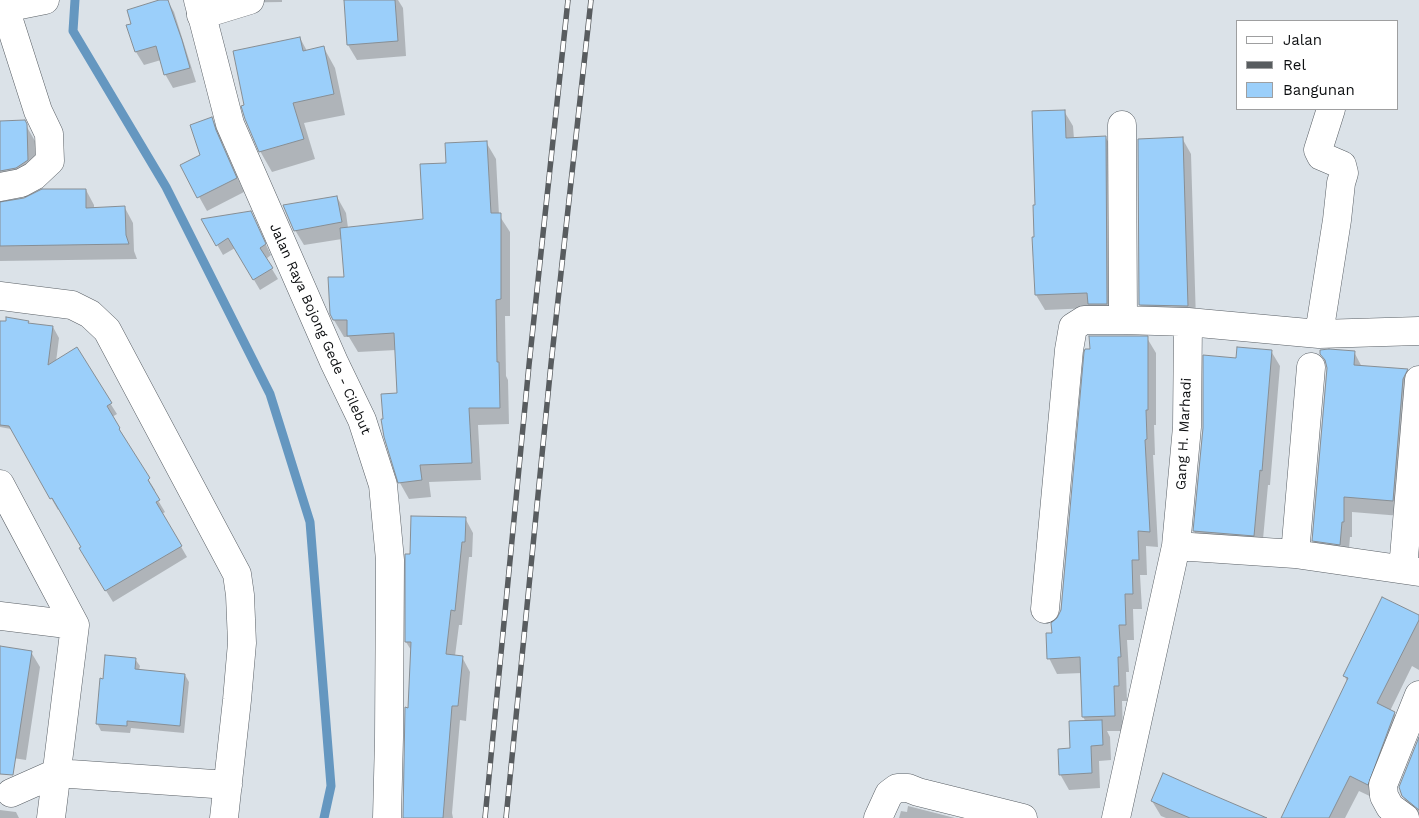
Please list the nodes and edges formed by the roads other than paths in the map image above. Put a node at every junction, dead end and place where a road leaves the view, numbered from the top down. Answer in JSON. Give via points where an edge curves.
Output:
{"nodes":[{"id":1,"x":44,"y":0,"type":"edge"},
{"id":2,"x":250,"y":0,"type":"edge"},
{"id":3,"x":3,"y":6,"type":"edge"},
{"id":4,"x":200,"y":7,"type":"edge"},
{"id":5,"x":1331,"y":110,"type":"edge"},
{"id":6,"x":1122,"y":125,"type":"dead end"},
{"id":7,"x":0,"y":187,"type":"edge"},
{"id":8,"x":0,"y":296,"type":"edge"},
{"id":9,"x":1123,"y":320,"type":"junction"},
{"id":10,"x":1188,"y":322,"type":"junction"},
{"id":11,"x":1419,"y":331,"type":"edge"},
{"id":12,"x":1320,"y":334,"type":"junction"},
{"id":13,"x":1311,"y":367,"type":"dead end"},
{"id":14,"x":1419,"y":380,"type":"edge"},
{"id":15,"x":0,"y":484,"type":"edge"},
{"id":16,"x":1176,"y":546,"type":"junction"},
{"id":17,"x":1294,"y":554,"type":"junction"},
{"id":18,"x":1411,"y":570,"type":"edge"},
{"id":19,"x":1044,"y":609,"type":"dead end"},
{"id":20,"x":0,"y":616,"type":"edge"},
{"id":21,"x":75,"y":625,"type":"junction"},
{"id":22,"x":1419,"y":695,"type":"edge"},
{"id":23,"x":56,"y":773,"type":"junction"},
{"id":24,"x":228,"y":784,"type":"junction"},
{"id":25,"x":6,"y":792,"type":"edge"},
{"id":26,"x":57,"y":817,"type":"edge"},
{"id":27,"x":224,"y":818,"type":"edge"},
{"id":28,"x":387,"y":818,"type":"edge"},
{"id":29,"x":878,"y":818,"type":"edge"},
{"id":30,"x":1023,"y":818,"type":"edge"},
{"id":31,"x":1116,"y":818,"type":"edge"},
{"id":32,"x":1405,"y":818,"type":"edge"}],
"edges":[{"from":1,"to":3,"type":"street"},
{"from":2,"to":4,"type":"street"},
{"from":3,"to":7,"type":"street","via":[[38,111],[49,134],[50,162],[21,183]]},
{"from":4,"to":28,"type":"street","name":"Jalan Raya Bojong Gede - Cilebut","via":[[230,124],[362,420],[383,485],[390,560]]},
{"from":5,"to":12,"type":"street","via":[[1318,150],[1321,156],[1342,165],[1344,173]]},
{"from":6,"to":9,"type":"street"},
{"from":8,"to":24,"type":"street","via":[[72,305],[90,314],[107,330],[237,574],[242,643]]},
{"from":9,"to":10,"type":"street"},
{"from":9,"to":19,"type":"street","via":[[1084,320],[1073,327]]},
{"from":10,"to":12,"type":"street"},
{"from":10,"to":16,"type":"street","name":"Gang H. Marhadi","via":[[1187,427]]},
{"from":11,"to":12,"type":"street"},
{"from":13,"to":17,"type":"street"},
{"from":14,"to":18,"type":"street"},
{"from":15,"to":21,"type":"street"},
{"from":16,"to":17,"type":"street"},
{"from":16,"to":31,"type":"street","name":"Gang H. Marhadi"},
{"from":17,"to":18,"type":"street"},
{"from":20,"to":21,"type":"street"},
{"from":21,"to":23,"type":"street"},
{"from":22,"to":32,"type":"street","via":[[1383,785],[1390,807]]},
{"from":23,"to":24,"type":"street"},
{"from":23,"to":25,"type":"street"},
{"from":23,"to":26,"type":"street"},
{"from":24,"to":27,"type":"street"},
{"from":25,"to":26,"type":"street"},
{"from":29,"to":30,"type":"street","via":[[889,794],[898,788],[908,788]]}]}
